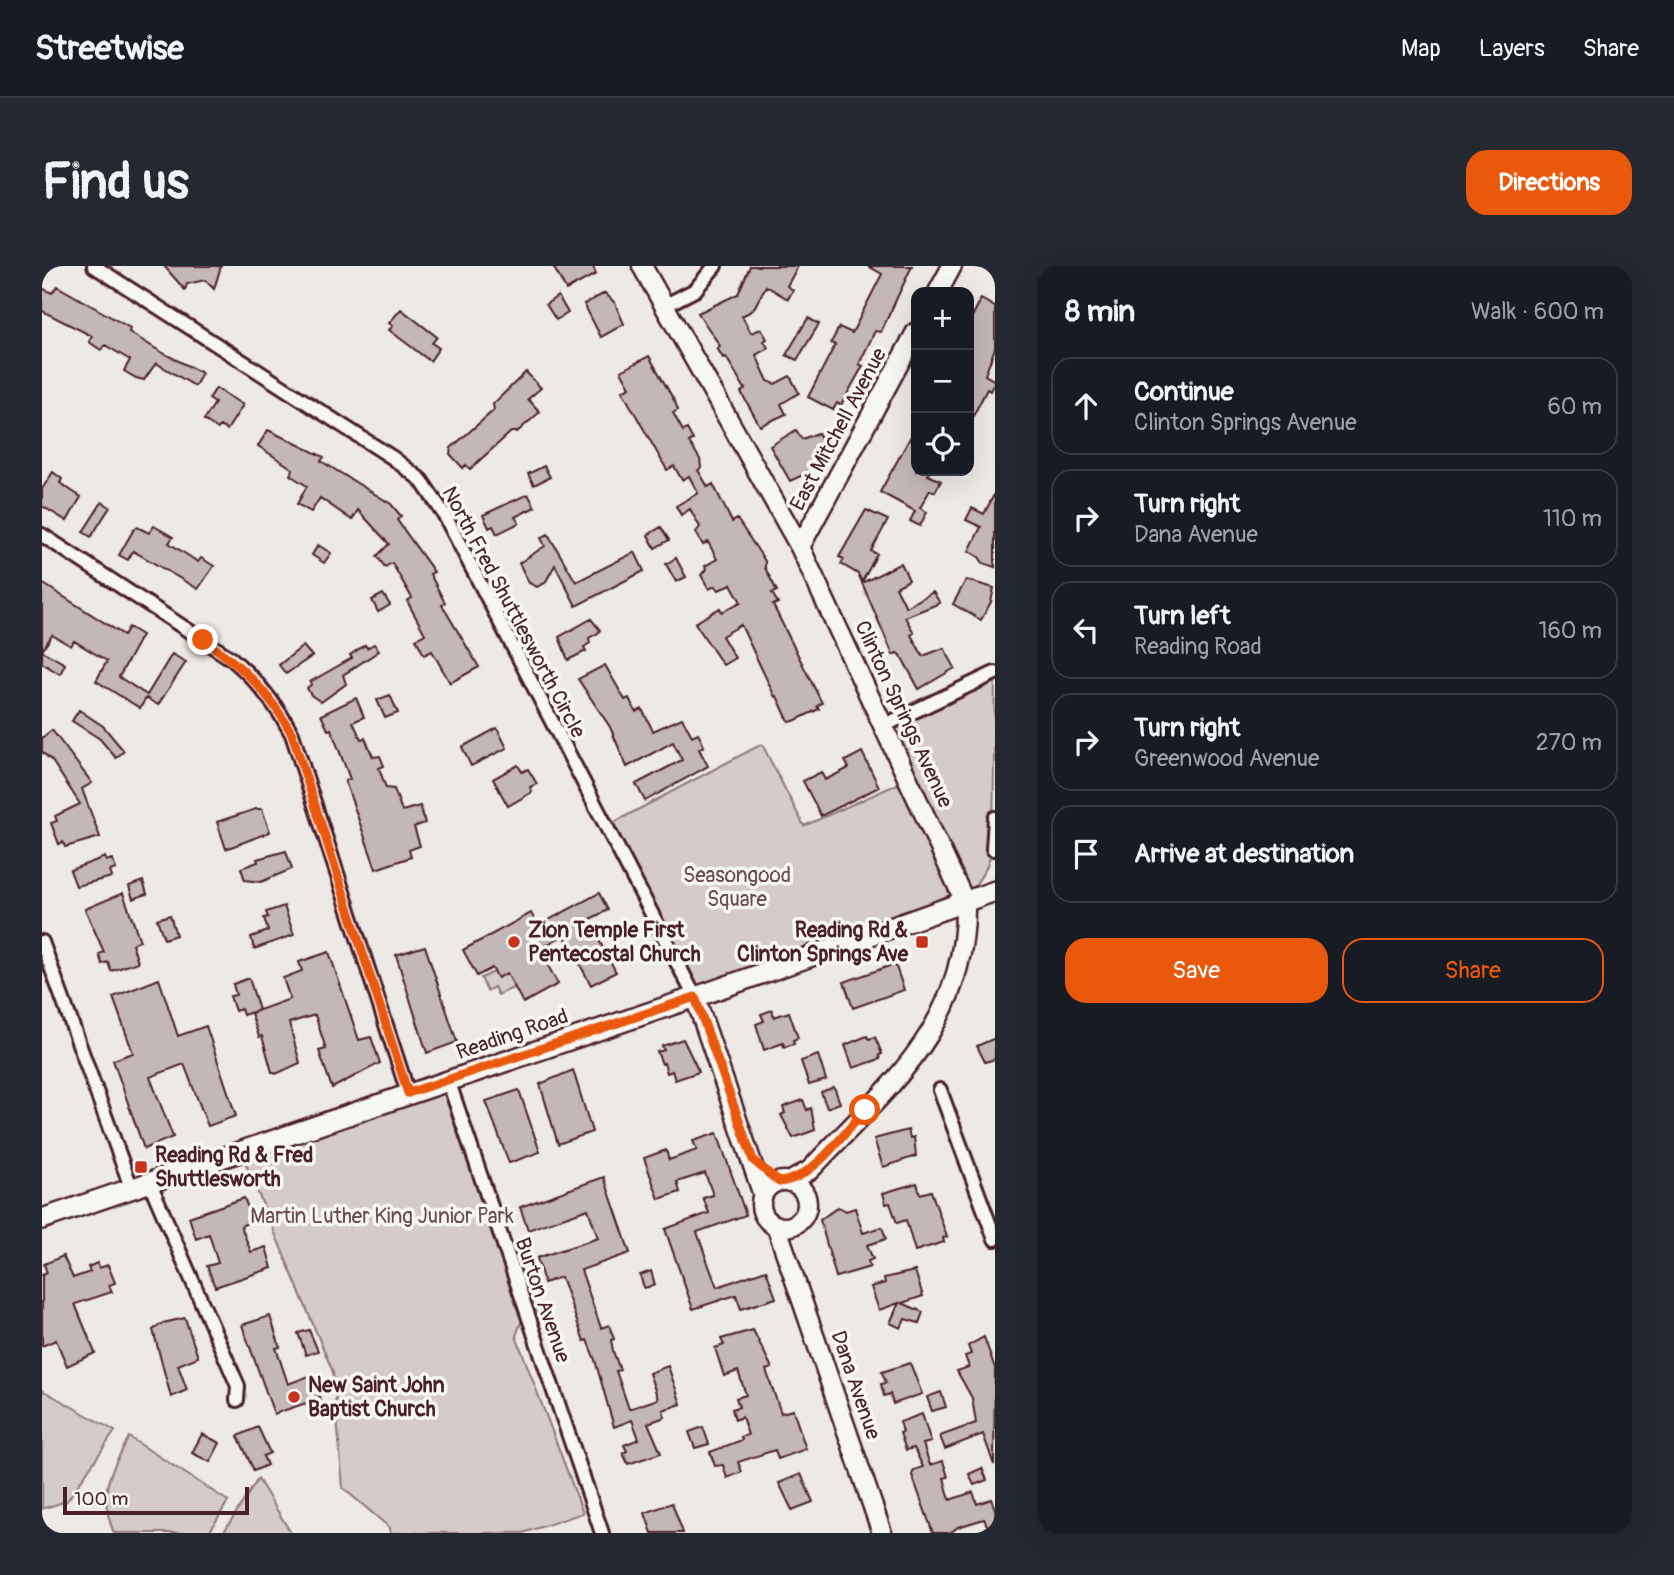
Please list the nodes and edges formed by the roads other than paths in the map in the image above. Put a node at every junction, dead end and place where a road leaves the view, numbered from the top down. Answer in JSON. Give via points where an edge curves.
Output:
{"nodes":[{"id":1,"x":94,"y":266,"type":"edge"},
{"id":2,"x":642,"y":266,"type":"edge"},
{"id":3,"x":715,"y":266,"type":"edge"},
{"id":4,"x":952,"y":266,"type":"edge"},
{"id":5,"x":941,"y":287,"type":"edge"},
{"id":6,"x":664,"y":306,"type":"junction"},
{"id":7,"x":911,"y":341,"type":"edge"},
{"id":8,"x":42,"y":535,"type":"edge"},
{"id":9,"x":800,"y":547,"type":"junction"},
{"id":10,"x":995,"y":673,"type":"edge"},
{"id":11,"x":885,"y":725,"type":"junction"},
{"id":12,"x":995,"y":818,"type":"edge"},
{"id":13,"x":993,"y":849,"type":"dead end"},
{"id":14,"x":995,"y":891,"type":"edge"},
{"id":15,"x":965,"y":902,"type":"junction"},
{"id":16,"x":42,"y":942,"type":"edge"},
{"id":17,"x":695,"y":997,"type":"junction"},
{"id":18,"x":448,"y":1080,"type":"junction"},
{"id":19,"x":940,"y":1090,"type":"dead end"},
{"id":20,"x":408,"y":1093,"type":"junction"},
{"id":21,"x":753,"y":1160,"type":"junction"},
{"id":22,"x":810,"y":1170,"type":"junction"},
{"id":23,"x":784,"y":1182,"type":"junction"},
{"id":24,"x":140,"y":1184,"type":"junction"},
{"id":25,"x":804,"y":1193,"type":"junction"},
{"id":26,"x":763,"y":1195,"type":"junction"},
{"id":27,"x":42,"y":1219,"type":"edge"},
{"id":28,"x":795,"y":1224,"type":"junction"},
{"id":29,"x":776,"y":1225,"type":"junction"},
{"id":30,"x":995,"y":1239,"type":"edge"},
{"id":31,"x":785,"y":1253,"type":"junction"},
{"id":32,"x":237,"y":1400,"type":"dead end"},
{"id":33,"x":602,"y":1533,"type":"edge"},
{"id":34,"x":882,"y":1533,"type":"edge"}],
"edges":[{"from":1,"to":17,"type":"street","name":"North Fred Shuttlesworth Circle","via":[[421,480],[444,514]]},
{"from":2,"to":6,"type":"street","name":"Clinton Springs Avenue"},
{"from":3,"to":6,"type":"street","via":[[695,290]]},
{"from":4,"to":5,"type":"street"},
{"from":6,"to":9,"type":"street","name":"Clinton Springs Avenue"},
{"from":7,"to":9,"type":"street","name":"East Mitchell Avenue"},
{"from":8,"to":20,"type":"street","via":[[232,659],[278,709],[292,734]]},
{"from":9,"to":11,"type":"street","name":"Clinton Springs Avenue"},
{"from":10,"to":11,"type":"street"},
{"from":11,"to":15,"type":"street","name":"Clinton Springs Avenue"},
{"from":12,"to":13,"type":"street"},
{"from":14,"to":15,"type":"main road","name":"Reading Road"},
{"from":15,"to":17,"type":"main road","name":"Reading Road"},
{"from":15,"to":22,"type":"street","name":"Clinton Springs Avenue","via":[[961,958],[934,1030],[917,1055]]},
{"from":16,"to":24,"type":"street"},
{"from":17,"to":18,"type":"main road","name":"Reading Road"},
{"from":17,"to":21,"type":"street"},
{"from":18,"to":20,"type":"main road","name":"Reading Road"},
{"from":18,"to":33,"type":"street","name":"Burton Avenue"},
{"from":19,"to":30,"type":"street"},
{"from":20,"to":24,"type":"main road","name":"Reading Road"},
{"from":21,"to":23,"type":"street"},
{"from":21,"to":26,"type":"street"},
{"from":22,"to":23,"type":"street","name":"Clinton Springs Avenue"},
{"from":22,"to":25,"type":"street","name":"Clinton Springs Avenue"},
{"from":23,"to":25,"type":"street"},
{"from":23,"to":26,"type":"street"},
{"from":24,"to":27,"type":"main road","name":"Reading Road"},
{"from":24,"to":32,"type":"street","via":[[238,1386]]},
{"from":25,"to":28,"type":"street","via":[[807,1207]]},
{"from":26,"to":29,"type":"street","via":[[764,1216]]},
{"from":28,"to":29,"type":"street"},
{"from":28,"to":31,"type":"street"},
{"from":29,"to":31,"type":"street","name":"Dana Avenue"},
{"from":31,"to":34,"type":"street","name":"Dana Avenue"}]}
